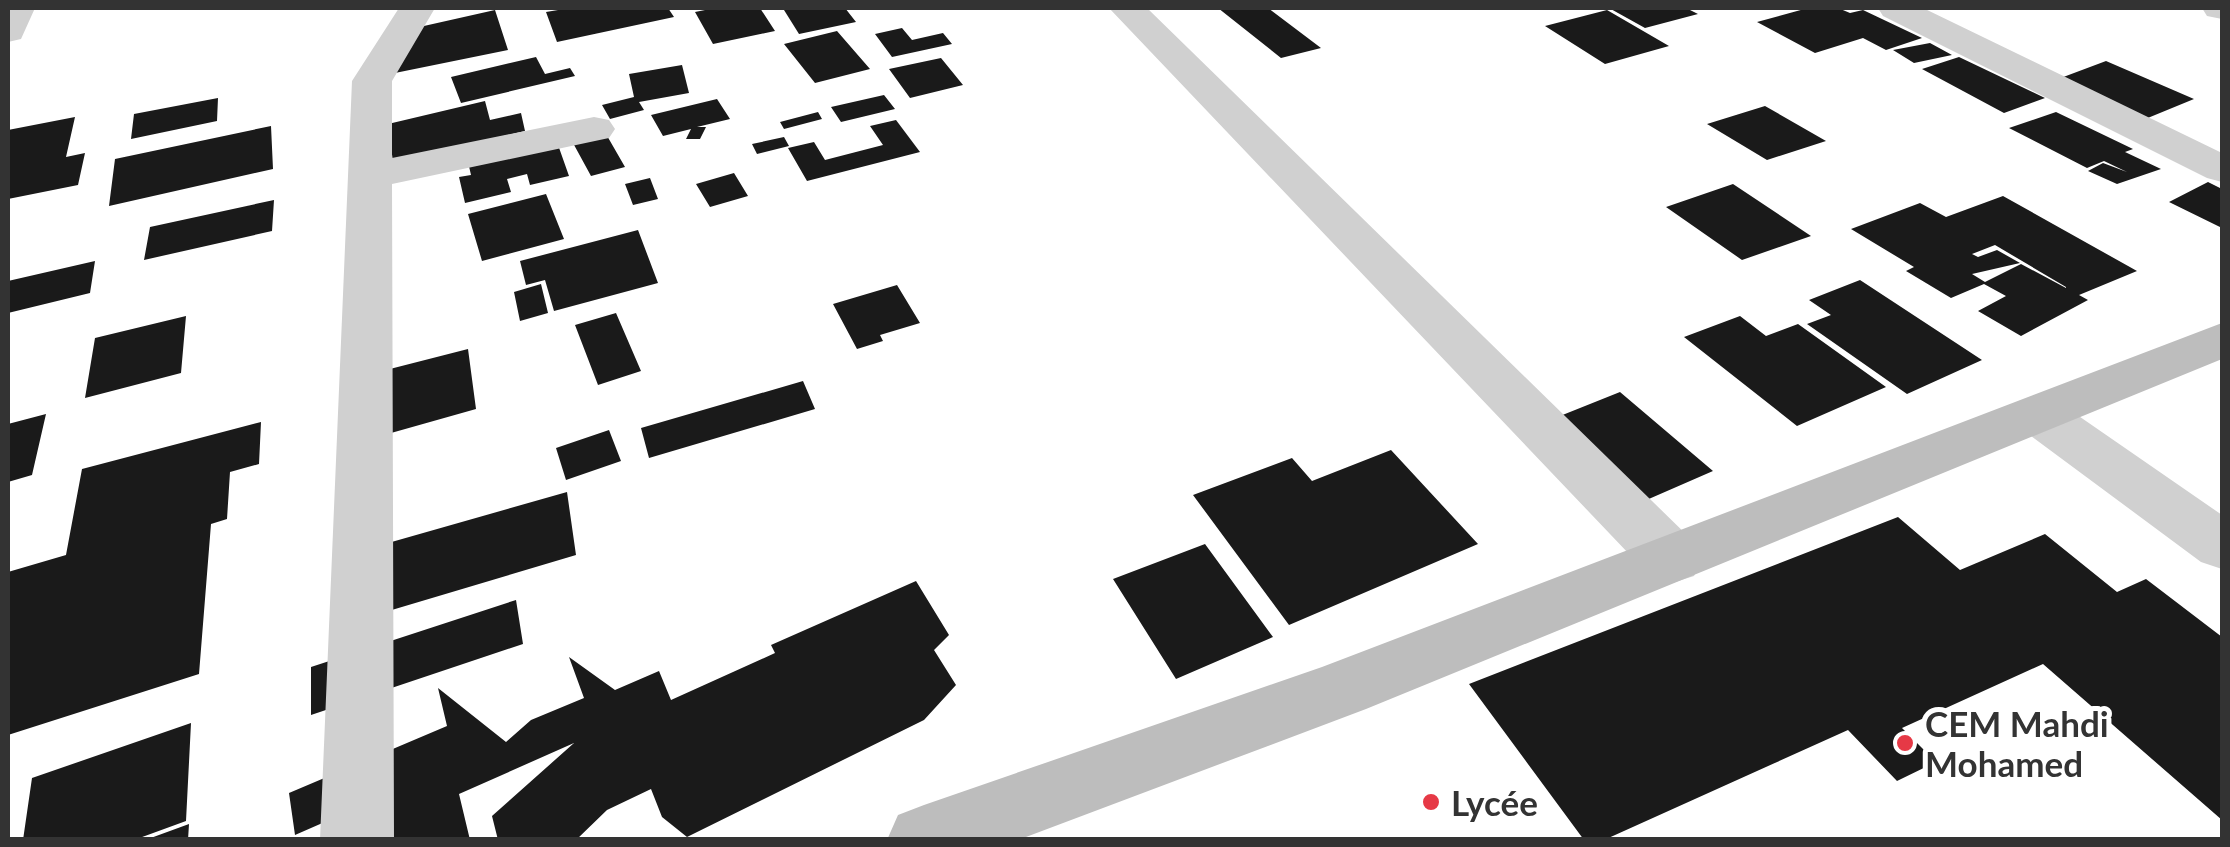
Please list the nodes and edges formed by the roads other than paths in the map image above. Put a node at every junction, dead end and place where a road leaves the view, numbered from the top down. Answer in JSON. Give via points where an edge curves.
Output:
{"nodes":[{"id":1,"x":18,"y":8,"type":"edge"},
{"id":2,"x":418,"y":8,"type":"edge"},
{"id":3,"x":1127,"y":8,"type":"edge"},
{"id":4,"x":1896,"y":8,"type":"edge"},
{"id":5,"x":8,"y":31,"type":"edge"},
{"id":6,"x":594,"y":128,"type":"dead end"},
{"id":7,"x":2222,"y":169,"type":"edge"},
{"id":8,"x":370,"y":176,"type":"junction"},
{"id":9,"x":2222,"y":340,"type":"edge"},
{"id":10,"x":2038,"y":414,"type":"junction"},
{"id":11,"x":2222,"y":546,"type":"edge"},
{"id":12,"x":1672,"y":559,"type":"junction"},
{"id":13,"x":356,"y":840,"type":"edge"},
{"id":14,"x":924,"y":840,"type":"edge"}],
"edges":[{"from":1,"to":5,"type":"street"},
{"from":2,"to":8,"type":"street","via":[[372,82]]},
{"from":3,"to":12,"type":"street"},
{"from":4,"to":7,"type":"street"},
{"from":6,"to":8,"type":"street"},
{"from":8,"to":13,"type":"street"},
{"from":9,"to":10,"type":"street"},
{"from":10,"to":11,"type":"street"},
{"from":10,"to":12,"type":"street"},
{"from":12,"to":14,"type":"street","via":[[1342,690]]}]}
